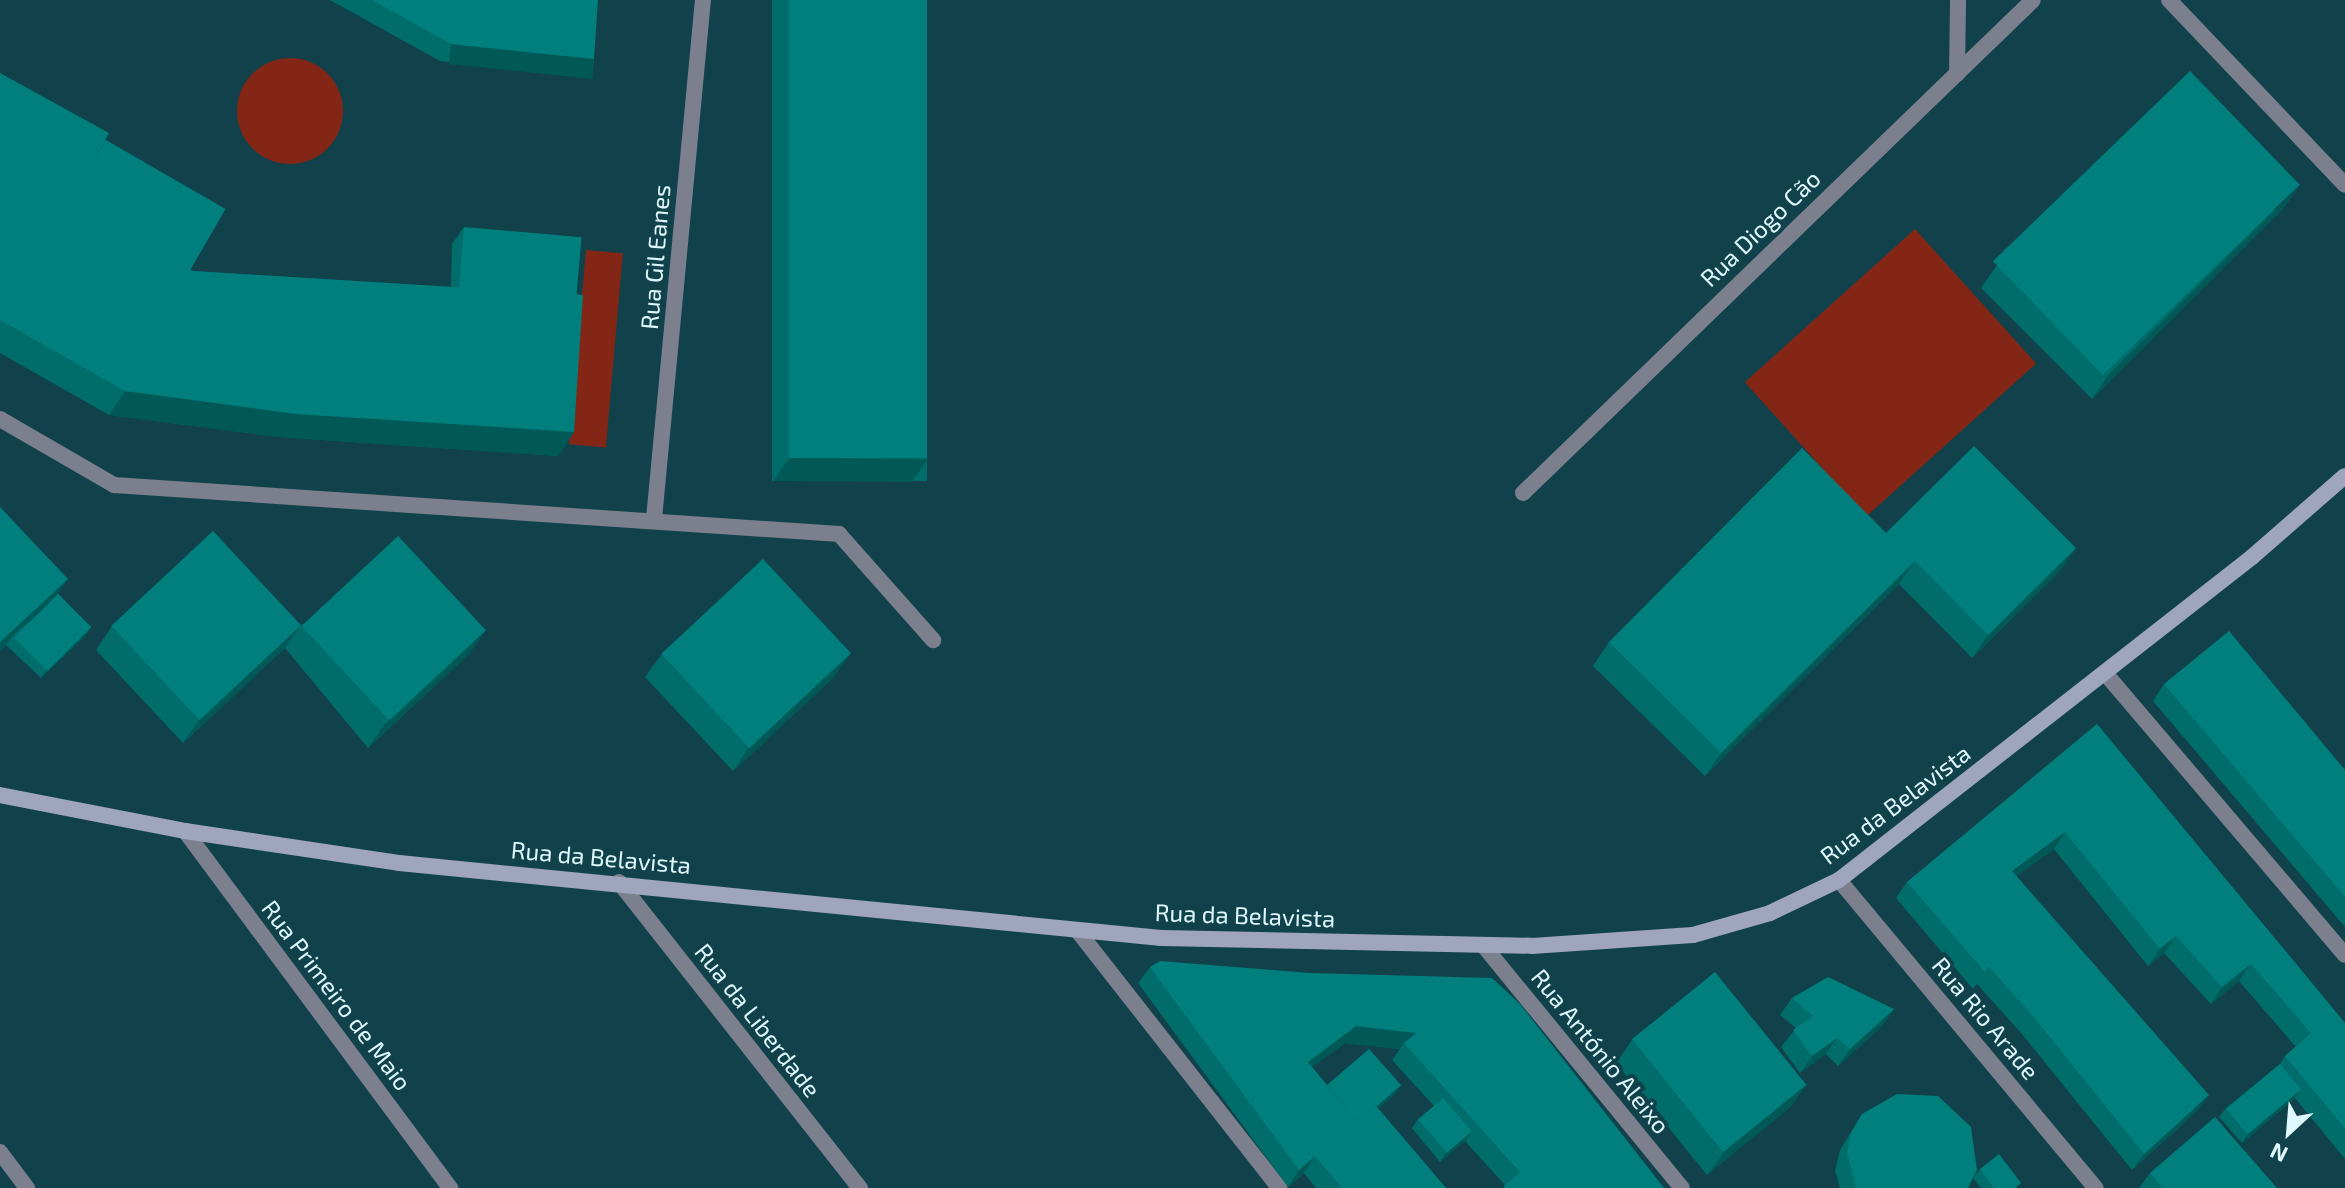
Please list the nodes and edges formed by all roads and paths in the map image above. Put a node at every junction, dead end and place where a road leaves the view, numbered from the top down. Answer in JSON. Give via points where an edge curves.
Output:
{"nodes":[{"id":1,"x":703,"y":0,"type":"edge"},
{"id":2,"x":1958,"y":0,"type":"edge"},
{"id":3,"x":2033,"y":0,"type":"edge"},
{"id":4,"x":2169,"y":0,"type":"edge"},
{"id":5,"x":1957,"y":74,"type":"junction"},
{"id":6,"x":2345,"y":185,"type":"edge"},
{"id":7,"x":0,"y":419,"type":"edge"},
{"id":8,"x":2345,"y":476,"type":"edge"},
{"id":9,"x":1523,"y":493,"type":"dead end"},
{"id":10,"x":654,"y":519,"type":"junction"},
{"id":11,"x":933,"y":640,"type":"dead end"},
{"id":12,"x":2105,"y":673,"type":"junction"},
{"id":13,"x":0,"y":795,"type":"edge"},
{"id":14,"x":185,"y":831,"type":"junction"},
{"id":15,"x":1839,"y":880,"type":"junction"},
{"id":16,"x":619,"y":882,"type":"junction"},
{"id":17,"x":1077,"y":930,"type":"junction"},
{"id":18,"x":1483,"y":945,"type":"junction"},
{"id":19,"x":2345,"y":955,"type":"edge"},
{"id":20,"x":0,"y":1152,"type":"edge"},
{"id":21,"x":27,"y":1188,"type":"edge"},
{"id":22,"x":450,"y":1188,"type":"edge"},
{"id":23,"x":860,"y":1188,"type":"edge"},
{"id":24,"x":1279,"y":1188,"type":"edge"},
{"id":25,"x":1682,"y":1188,"type":"edge"},
{"id":26,"x":2096,"y":1188,"type":"edge"}],
"edges":[{"from":1,"to":10,"type":"street","name":"Rua Gil Eanes"},
{"from":2,"to":5,"type":"street"},
{"from":3,"to":5,"type":"street","name":"Rua Diogo Cão"},
{"from":4,"to":6,"type":"street"},
{"from":5,"to":9,"type":"street","name":"Rua Diogo Cão"},
{"from":7,"to":10,"type":"street","via":[[114,485]]},
{"from":8,"to":12,"type":"street","name":"Rua da Belavista"},
{"from":10,"to":11,"type":"street","via":[[839,534]]},
{"from":12,"to":15,"type":"street","name":"Rua da Belavista"},
{"from":12,"to":19,"type":"street"},
{"from":13,"to":14,"type":"street","name":"Rua da Belavista"},
{"from":14,"to":16,"type":"street","name":"Rua da Belavista","via":[[399,863]]},
{"from":14,"to":22,"type":"street","name":"Rua Primeiro de Maio"},
{"from":15,"to":18,"type":"street","name":"Rua da Belavista","via":[[1770,913],[1693,935]]},
{"from":15,"to":26,"type":"street","name":"Rua Rio Arade"},
{"from":16,"to":17,"type":"street","name":"Rua da Belavista"},
{"from":16,"to":23,"type":"street","name":"Rua da Liberdade"},
{"from":17,"to":18,"type":"street","name":"Rua da Belavista","via":[[1161,938]]},
{"from":17,"to":24,"type":"street"},
{"from":18,"to":25,"type":"street","name":"Rua António Aleixo"},
{"from":20,"to":21,"type":"street"}]}
